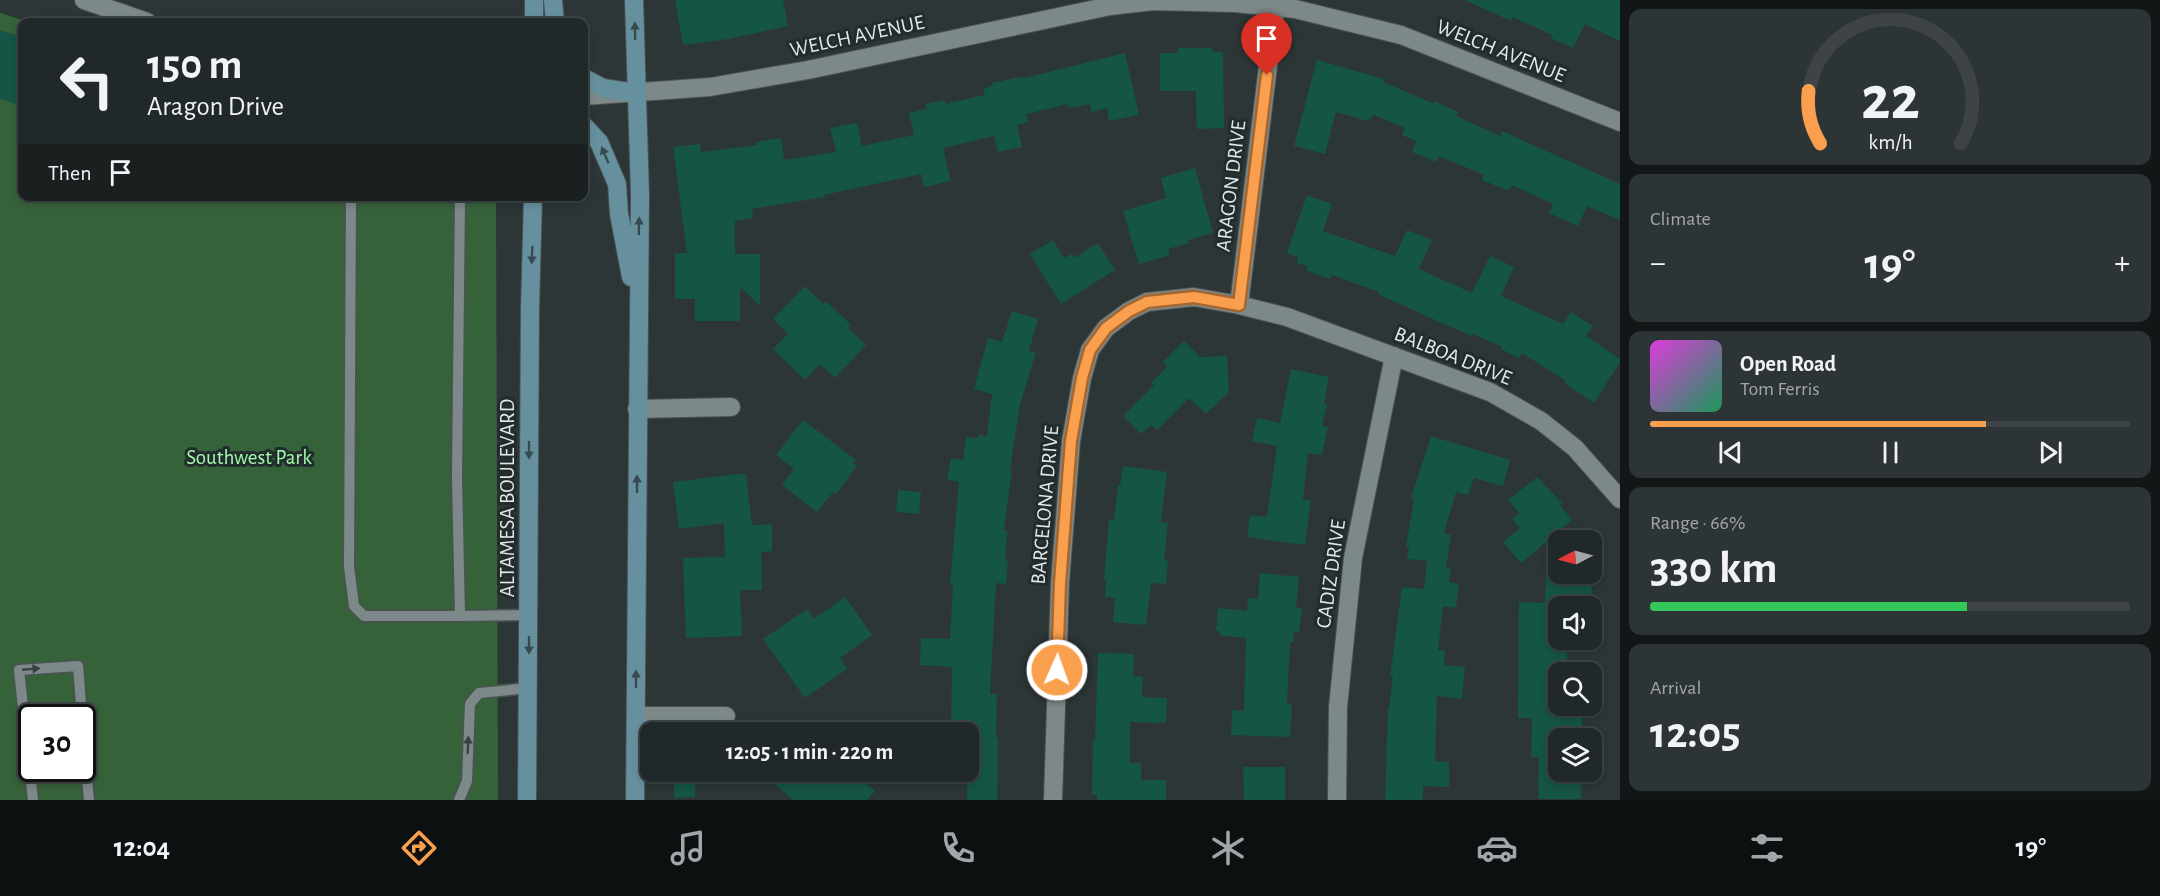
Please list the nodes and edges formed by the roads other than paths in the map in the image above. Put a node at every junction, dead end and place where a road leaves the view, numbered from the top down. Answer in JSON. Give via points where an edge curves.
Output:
{"nodes":[{"id":1,"x":84,"y":0,"type":"edge"},
{"id":2,"x":534,"y":0,"type":"edge"},
{"id":3,"x":553,"y":0,"type":"edge"},
{"id":4,"x":634,"y":0,"type":"edge"},
{"id":5,"x":1275,"y":3,"type":"edge"},
{"id":6,"x":136,"y":18,"type":"edge"},
{"id":7,"x":534,"y":18,"type":"edge"},
{"id":8,"x":555,"y":18,"type":"edge"},
{"id":9,"x":588,"y":80,"type":"edge"},
{"id":10,"x":636,"y":93,"type":"junction"},
{"id":11,"x":588,"y":96,"type":"edge"},
{"id":12,"x":1620,"y":122,"type":"edge"},
{"id":13,"x":588,"y":130,"type":"edge"},
{"id":14,"x":351,"y":201,"type":"edge"},
{"id":15,"x":460,"y":201,"type":"edge"},
{"id":16,"x":534,"y":201,"type":"edge"},
{"id":17,"x":1239,"y":305,"type":"junction"},
{"id":18,"x":638,"y":314,"type":"junction"},
{"id":19,"x":1394,"y":356,"type":"junction"},
{"id":20,"x":731,"y":407,"type":"dead end"},
{"id":21,"x":637,"y":409,"type":"junction"},
{"id":22,"x":1620,"y":499,"type":"edge"},
{"id":23,"x":529,"y":615,"type":"junction"},
{"id":24,"x":460,"y":616,"type":"junction"},
{"id":25,"x":529,"y":688,"type":"junction"},
{"id":26,"x":23,"y":704,"type":"edge"},
{"id":27,"x":81,"y":704,"type":"edge"},
{"id":28,"x":636,"y":716,"type":"junction"},
{"id":29,"x":726,"y":716,"type":"dead end"},
{"id":30,"x":31,"y":782,"type":"edge"},
{"id":31,"x":87,"y":782,"type":"edge"},
{"id":32,"x":33,"y":800,"type":"edge"},
{"id":33,"x":89,"y":800,"type":"edge"},
{"id":34,"x":459,"y":800,"type":"edge"},
{"id":35,"x":527,"y":800,"type":"edge"},
{"id":36,"x":635,"y":800,"type":"edge"},
{"id":37,"x":1053,"y":800,"type":"edge"},
{"id":38,"x":1337,"y":800,"type":"edge"}],
"edges":[{"from":1,"to":6,"type":"street"},
{"from":2,"to":7,"type":"main road"},
{"from":3,"to":8,"type":"main road"},
{"from":10,"to":4,"type":"main road","one_way":true},
{"from":5,"to":10,"type":"street","name":"WELCH AVENUE","via":[[1154,2],[1110,6],[808,70],[710,87]]},
{"from":5,"to":12,"type":"street","name":"WELCH AVENUE","via":[[1401,35]]},
{"from":5,"to":17,"type":"street","name":"ARAGON DRIVE"},
{"from":9,"to":10,"type":"main road","via":[[603,88]]},
{"from":10,"to":11,"type":"street","name":"WELCH AVENUE"},
{"from":18,"to":10,"type":"main road","one_way":true,"via":[[640,195]]},
{"from":18,"to":13,"type":"main road","one_way":true,"via":[[617,184],[599,142]]},
{"from":14,"to":24,"type":"lane","via":[[349,567],[354,606],[364,616]]},
{"from":15,"to":24,"type":"lane"},
{"from":16,"to":23,"type":"main road","name":"ALTAMESA BOULEVARD","one_way":true},
{"from":17,"to":19,"type":"street","name":"BALBOA DRIVE","via":[[1287,317]]},
{"from":17,"to":37,"type":"street","name":"BARCELONA DRIVE","via":[[1194,297],[1147,302],[1106,328],[1090,350],[1071,441],[1060,583]]},
{"from":18,"to":21,"type":"main road"},
{"from":19,"to":22,"type":"street","name":"BALBOA DRIVE","via":[[1490,392],[1541,421],[1575,448]]},
{"from":19,"to":38,"type":"street","name":"CADIZ DRIVE","via":[[1353,558],[1338,707]]},
{"from":20,"to":21,"type":"street"},
{"from":28,"to":21,"type":"main road","one_way":true},
{"from":23,"to":24,"type":"lane"},
{"from":23,"to":25,"type":"main road","name":"ALTAMESA BOULEVARD","one_way":true},
{"from":34,"to":25,"type":"lane","one_way":true,"via":[[467,780],[470,704],[479,693]]},
{"from":25,"to":35,"type":"main road","name":"ALTAMESA BOULEVARD"},
{"from":26,"to":27,"type":"lane","one_way":true,"via":[[19,670],[78,666]]},
{"from":28,"to":29,"type":"street"},
{"from":28,"to":36,"type":"main road"},
{"from":32,"to":30,"type":"lane","one_way":true},
{"from":31,"to":33,"type":"lane"}]}
